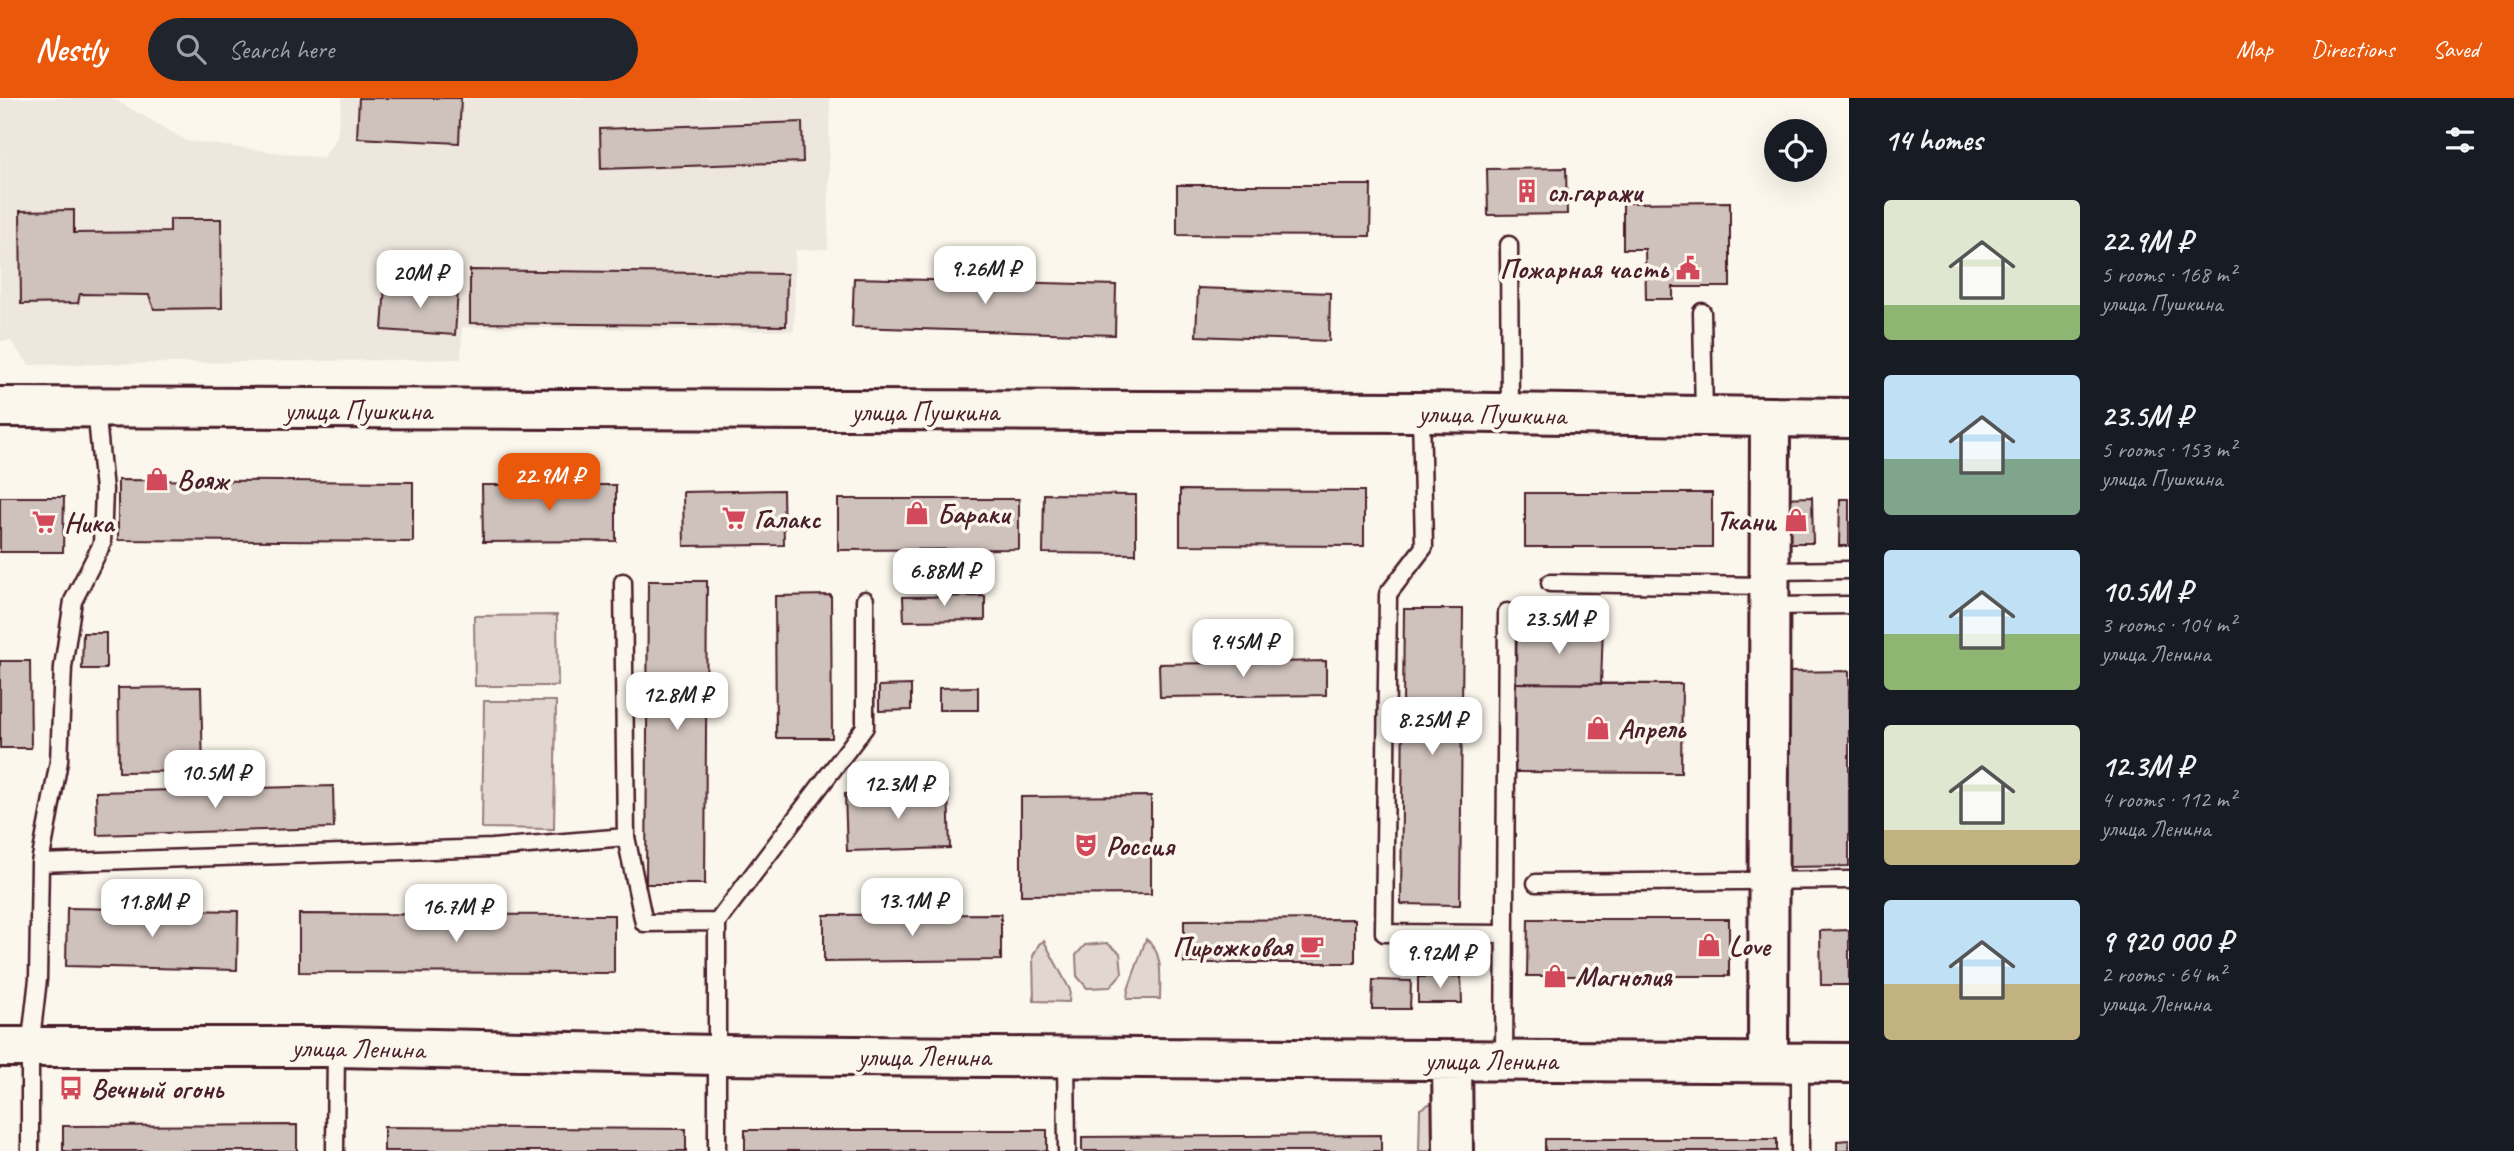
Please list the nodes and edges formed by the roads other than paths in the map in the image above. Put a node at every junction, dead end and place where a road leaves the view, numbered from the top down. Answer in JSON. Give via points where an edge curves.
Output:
{"nodes":[{"id":1,"x":1509,"y":245,"type":"dead end"},
{"id":2,"x":1702,"y":312,"type":"dead end"},
{"id":3,"x":0,"y":407,"type":"edge"},
{"id":4,"x":96,"y":408,"type":"junction"},
{"id":5,"x":1421,"y":412,"type":"junction"},
{"id":6,"x":1510,"y":415,"type":"junction"},
{"id":7,"x":1704,"y":416,"type":"junction"},
{"id":8,"x":1770,"y":418,"type":"junction"},
{"id":9,"x":1849,"y":418,"type":"edge"},
{"id":10,"x":1849,"y":570,"type":"edge"},
{"id":11,"x":623,"y":582,"type":"dead end"},
{"id":12,"x":1550,"y":583,"type":"dead end"},
{"id":13,"x":1769,"y":588,"type":"junction"},
{"id":14,"x":864,"y":600,"type":"dead end"},
{"id":15,"x":1849,"y":605,"type":"edge"},
{"id":16,"x":1507,"y":612,"type":"dead end"},
{"id":17,"x":626,"y":837,"type":"junction"},
{"id":18,"x":40,"y":863,"type":"junction"},
{"id":19,"x":1769,"y":880,"type":"junction"},
{"id":20,"x":1849,"y":880,"type":"edge"},
{"id":21,"x":1536,"y":883,"type":"dead end"},
{"id":22,"x":717,"y":922,"type":"junction"},
{"id":23,"x":1505,"y":934,"type":"junction"},
{"id":24,"x":15,"y":1047,"type":"edge"},
{"id":25,"x":336,"y":1047,"type":"junction"},
{"id":26,"x":716,"y":1055,"type":"junction"},
{"id":27,"x":1066,"y":1057,"type":"junction"},
{"id":28,"x":1452,"y":1060,"type":"junction"},
{"id":29,"x":1504,"y":1060,"type":"junction"},
{"id":30,"x":1784,"y":1062,"type":"junction"},
{"id":31,"x":1849,"y":1063,"type":"edge"},
{"id":32,"x":30,"y":1151,"type":"edge"},
{"id":33,"x":335,"y":1151,"type":"edge"},
{"id":34,"x":717,"y":1151,"type":"edge"},
{"id":35,"x":1067,"y":1151,"type":"edge"},
{"id":36,"x":1453,"y":1151,"type":"edge"},
{"id":37,"x":1800,"y":1151,"type":"edge"}],
"edges":[{"from":1,"to":6,"type":"lane"},
{"from":2,"to":7,"type":"lane"},
{"from":3,"to":4,"type":"street","name":"улица Пушкина"},
{"from":4,"to":5,"type":"street","name":"улица Пушкина"},
{"from":4,"to":18,"type":"lane","via":[[104,490],[102,544],[73,601],[63,667],[59,761]]},
{"from":5,"to":6,"type":"street","name":"улица Пушкина"},
{"from":5,"to":23,"type":"lane","via":[[1424,547],[1388,594],[1384,933]]},
{"from":6,"to":7,"type":"street","name":"улица Пушкина"},
{"from":7,"to":8,"type":"street","name":"улица Пушкина"},
{"from":8,"to":9,"type":"street","name":"улица Пушкина"},
{"from":8,"to":13,"type":"street"},
{"from":10,"to":13,"type":"lane"},
{"from":11,"to":17,"type":"lane"},
{"from":12,"to":13,"type":"lane"},
{"from":13,"to":15,"type":"lane"},
{"from":13,"to":19,"type":"street"},
{"from":14,"to":22,"type":"lane","via":[[865,727]]},
{"from":16,"to":23,"type":"lane"},
{"from":17,"to":18,"type":"lane","via":[[492,848]]},
{"from":17,"to":22,"type":"lane","via":[[644,923]]},
{"from":18,"to":24,"type":"lane","via":[[38,979]]},
{"from":19,"to":20,"type":"lane"},
{"from":19,"to":21,"type":"lane"},
{"from":19,"to":30,"type":"street"},
{"from":22,"to":26,"type":"lane"},
{"from":23,"to":29,"type":"lane"},
{"from":24,"to":25,"type":"street","name":"улица Ленина"},
{"from":24,"to":32,"type":"lane"},
{"from":25,"to":26,"type":"street","name":"улица Ленина"},
{"from":25,"to":33,"type":"lane"},
{"from":26,"to":27,"type":"street","name":"улица Ленина"},
{"from":26,"to":34,"type":"lane"},
{"from":27,"to":28,"type":"street","name":"улица Ленина"},
{"from":27,"to":35,"type":"lane"},
{"from":28,"to":29,"type":"street","name":"улица Ленина"},
{"from":28,"to":36,"type":"street"},
{"from":29,"to":30,"type":"street","name":"улица Ленина"},
{"from":30,"to":31,"type":"street","name":"улица Ленина"},
{"from":30,"to":37,"type":"lane"}]}
